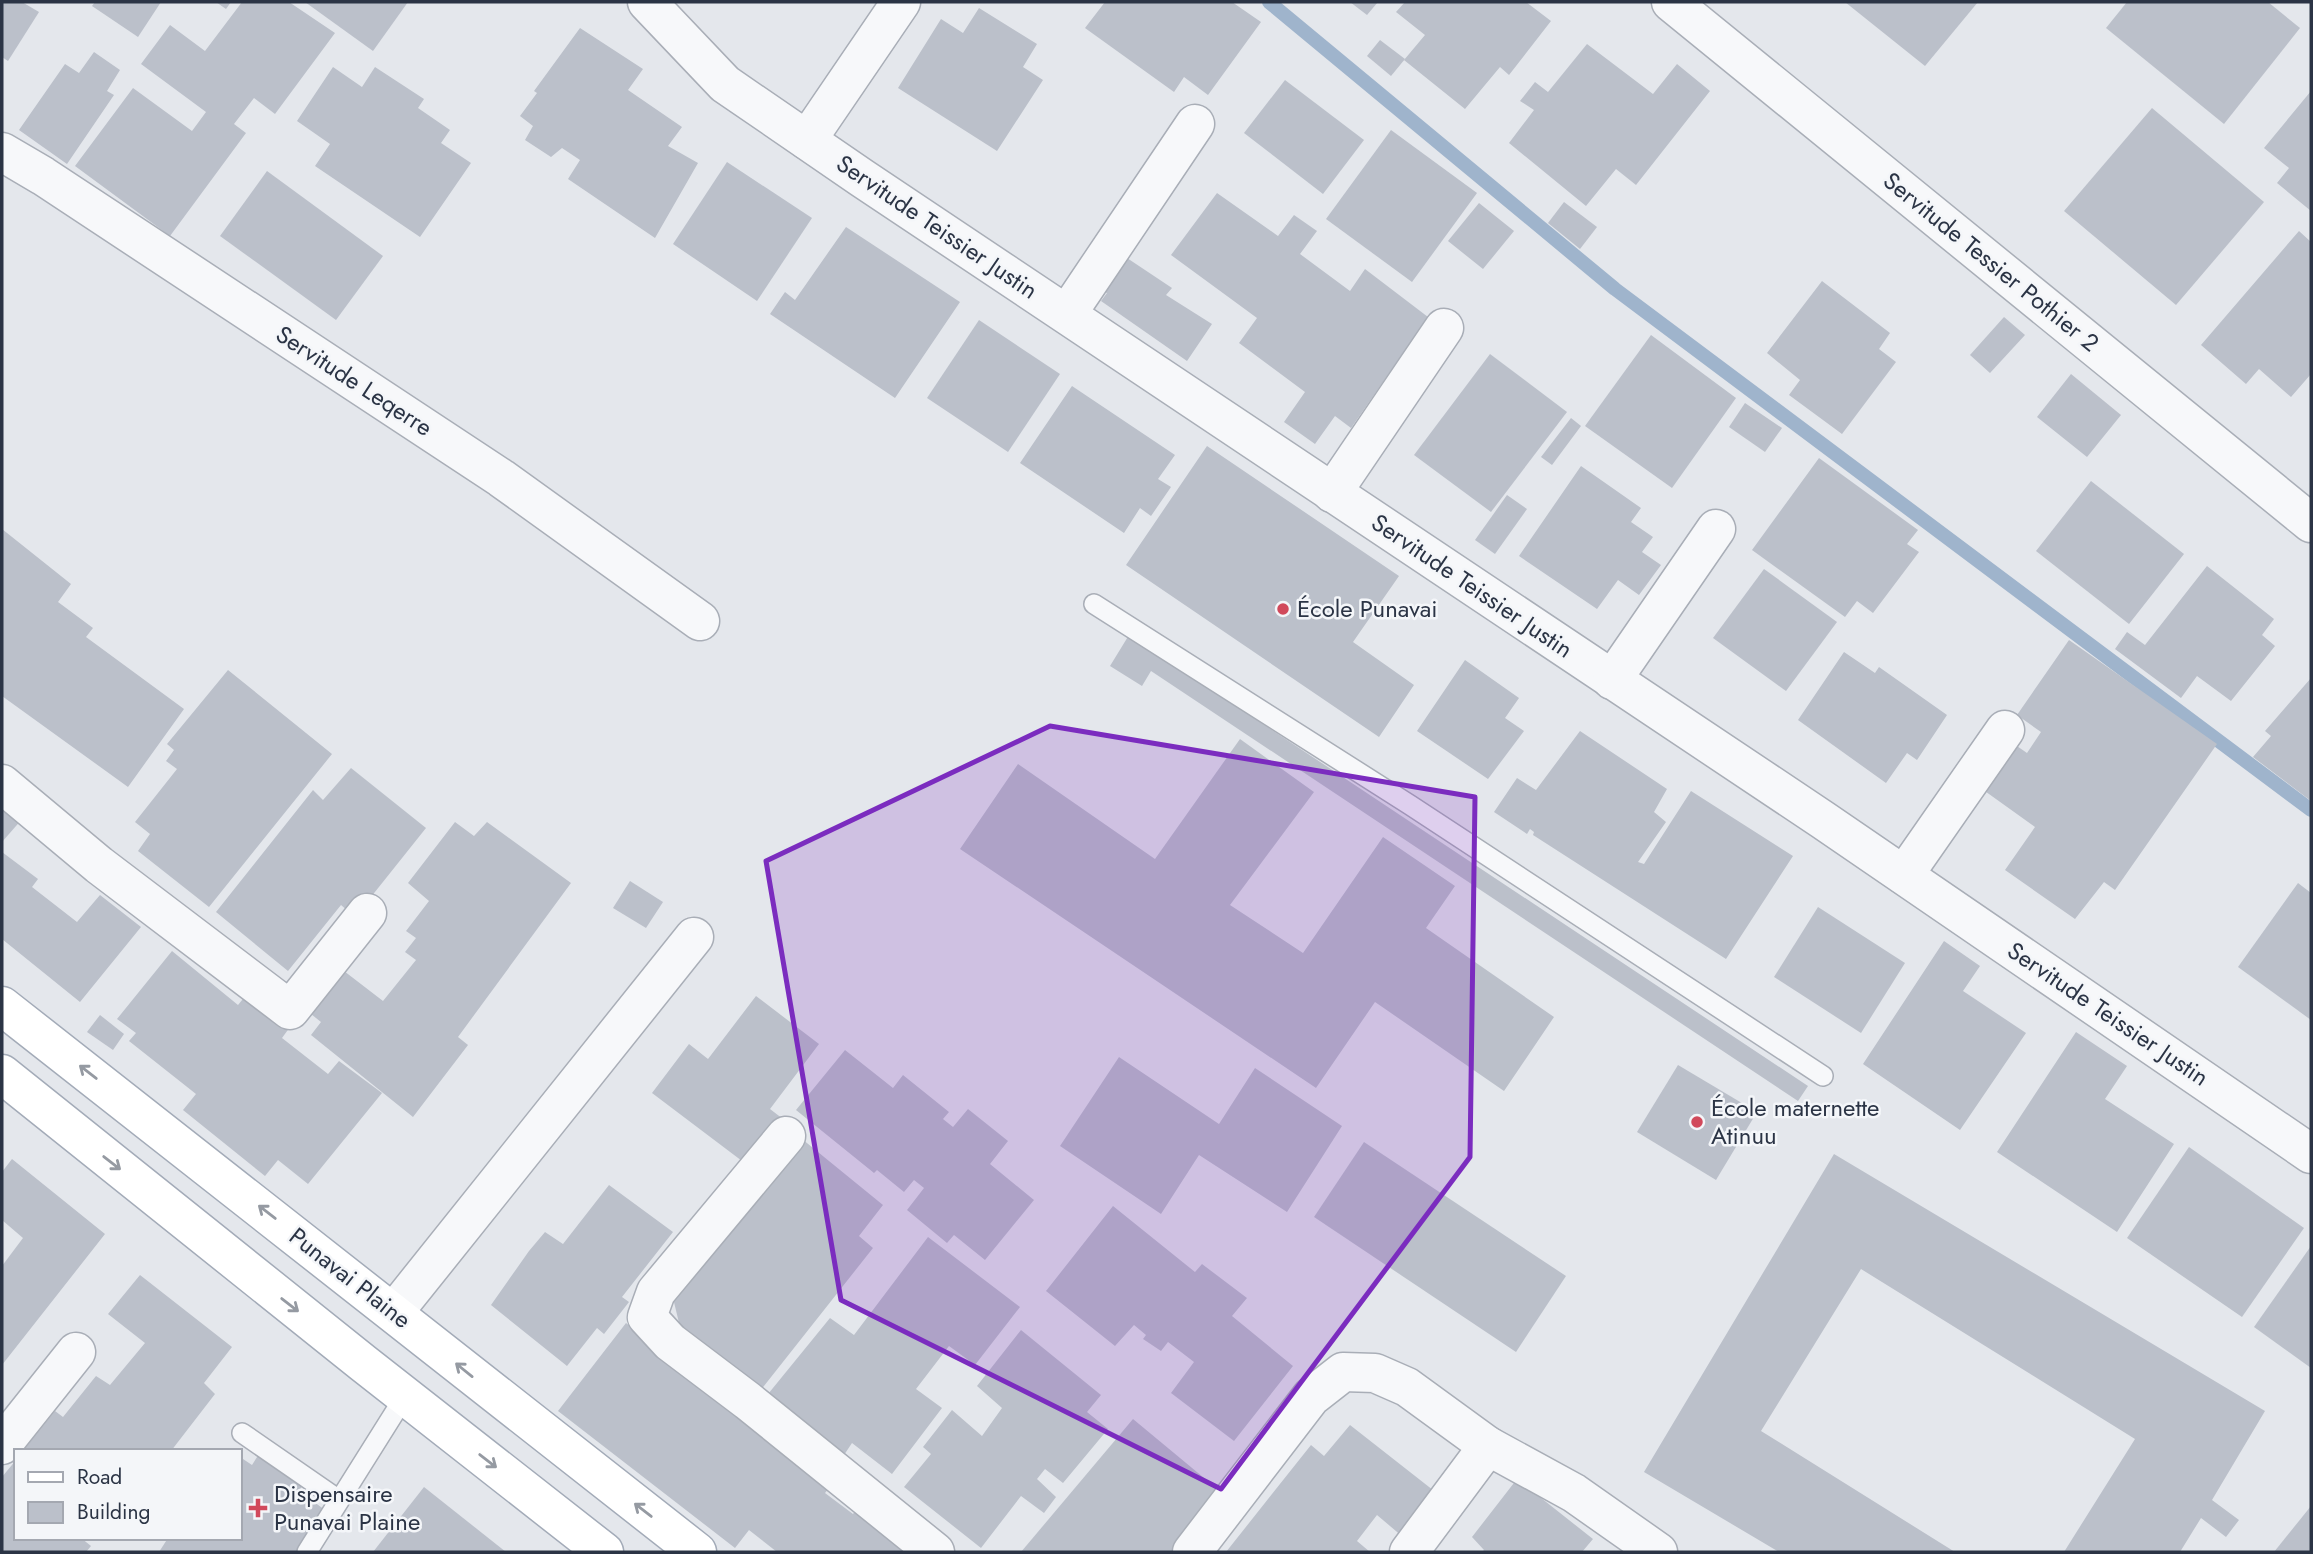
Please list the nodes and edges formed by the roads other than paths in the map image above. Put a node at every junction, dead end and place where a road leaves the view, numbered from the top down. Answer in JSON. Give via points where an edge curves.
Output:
{"nodes":[{"id":1,"x":647,"y":2,"type":"edge"},
{"id":2,"x":901,"y":2,"type":"edge"},
{"id":3,"x":1671,"y":2,"type":"edge"},
{"id":4,"x":1195,"y":124,"type":"dead end"},
{"id":5,"x":807,"y":140,"type":"junction"},
{"id":6,"x":2,"y":152,"type":"edge"},
{"id":7,"x":1067,"y":314,"type":"junction"},
{"id":8,"x":1444,"y":328,"type":"dead end"},
{"id":9,"x":1332,"y":493,"type":"junction"},
{"id":10,"x":2311,"y":523,"type":"edge"},
{"id":11,"x":1716,"y":529,"type":"dead end"},
{"id":12,"x":1094,"y":604,"type":"dead end"},
{"id":13,"x":700,"y":621,"type":"dead end"},
{"id":14,"x":1612,"y":680,"type":"junction"},
{"id":15,"x":2006,"y":730,"type":"dead end"},
{"id":16,"x":2,"y":784,"type":"edge"},
{"id":17,"x":1904,"y":875,"type":"junction"},
{"id":18,"x":367,"y":913,"type":"dead end"},
{"id":19,"x":694,"y":937,"type":"dead end"},
{"id":20,"x":2,"y":1006,"type":"edge"},
{"id":21,"x":2,"y":1074,"type":"edge"},
{"id":22,"x":1822,"y":1076,"type":"dead end"},
{"id":23,"x":786,"y":1136,"type":"dead end"},
{"id":24,"x":2311,"y":1154,"type":"edge"},
{"id":25,"x":394,"y":1312,"type":"junction"},
{"id":26,"x":76,"y":1352,"type":"dead end"},
{"id":27,"x":405,"y":1396,"type":"junction"},
{"id":28,"x":242,"y":1433,"type":"dead end"},
{"id":29,"x":2,"y":1445,"type":"edge"},
{"id":30,"x":1488,"y":1446,"type":"junction"},
{"id":31,"x":339,"y":1500,"type":"junction"},
{"id":32,"x":307,"y":1552,"type":"edge"},
{"id":33,"x":604,"y":1552,"type":"edge"},
{"id":34,"x":697,"y":1552,"type":"edge"},
{"id":35,"x":935,"y":1552,"type":"edge"},
{"id":36,"x":1192,"y":1552,"type":"edge"},
{"id":37,"x":1409,"y":1552,"type":"edge"},
{"id":38,"x":1658,"y":1552,"type":"edge"}],
"edges":[{"from":1,"to":5,"type":"street","name":"Servitude Teissier Justin","via":[[725,84]]},
{"from":2,"to":5,"type":"street"},
{"from":3,"to":10,"type":"street","name":"Servitude Tessier Pothier 2"},
{"from":4,"to":7,"type":"street"},
{"from":5,"to":7,"type":"street","name":"Servitude Teissier Justin"},
{"from":6,"to":13,"type":"street","name":"Servitude Leqerre","via":[[490,471]]},
{"from":7,"to":9,"type":"street","name":"Servitude Teissier Justin"},
{"from":8,"to":9,"type":"street"},
{"from":9,"to":14,"type":"street","name":"Servitude Teissier Justin"},
{"from":11,"to":14,"type":"street"},
{"from":12,"to":22,"type":"lane"},
{"from":14,"to":17,"type":"street","name":"Servitude Teissier Justin"},
{"from":15,"to":17,"type":"street"},
{"from":16,"to":18,"type":"street","via":[[99,865],[290,1010]]},
{"from":17,"to":24,"type":"street","name":"Servitude Teissier Justin"},
{"from":19,"to":25,"type":"street"},
{"from":25,"to":20,"type":"main road","name":"Punavai Plaine","one_way":true},
{"from":21,"to":27,"type":"main road","one_way":true},
{"from":23,"to":35,"type":"street","via":[[656,1292],[647,1317],[670,1342]]},
{"from":34,"to":25,"type":"main road","name":"Punavai Plaine","one_way":true},
{"from":26,"to":29,"type":"street"},
{"from":27,"to":31,"type":"lane"},
{"from":27,"to":33,"type":"main road","one_way":true},
{"from":28,"to":31,"type":"lane"},
{"from":30,"to":36,"type":"street","via":[[1406,1387],[1375,1373],[1343,1372],[1311,1397]]},
{"from":30,"to":37,"type":"street"},
{"from":30,"to":38,"type":"street","via":[[1574,1493]]},
{"from":31,"to":32,"type":"lane"}]}
